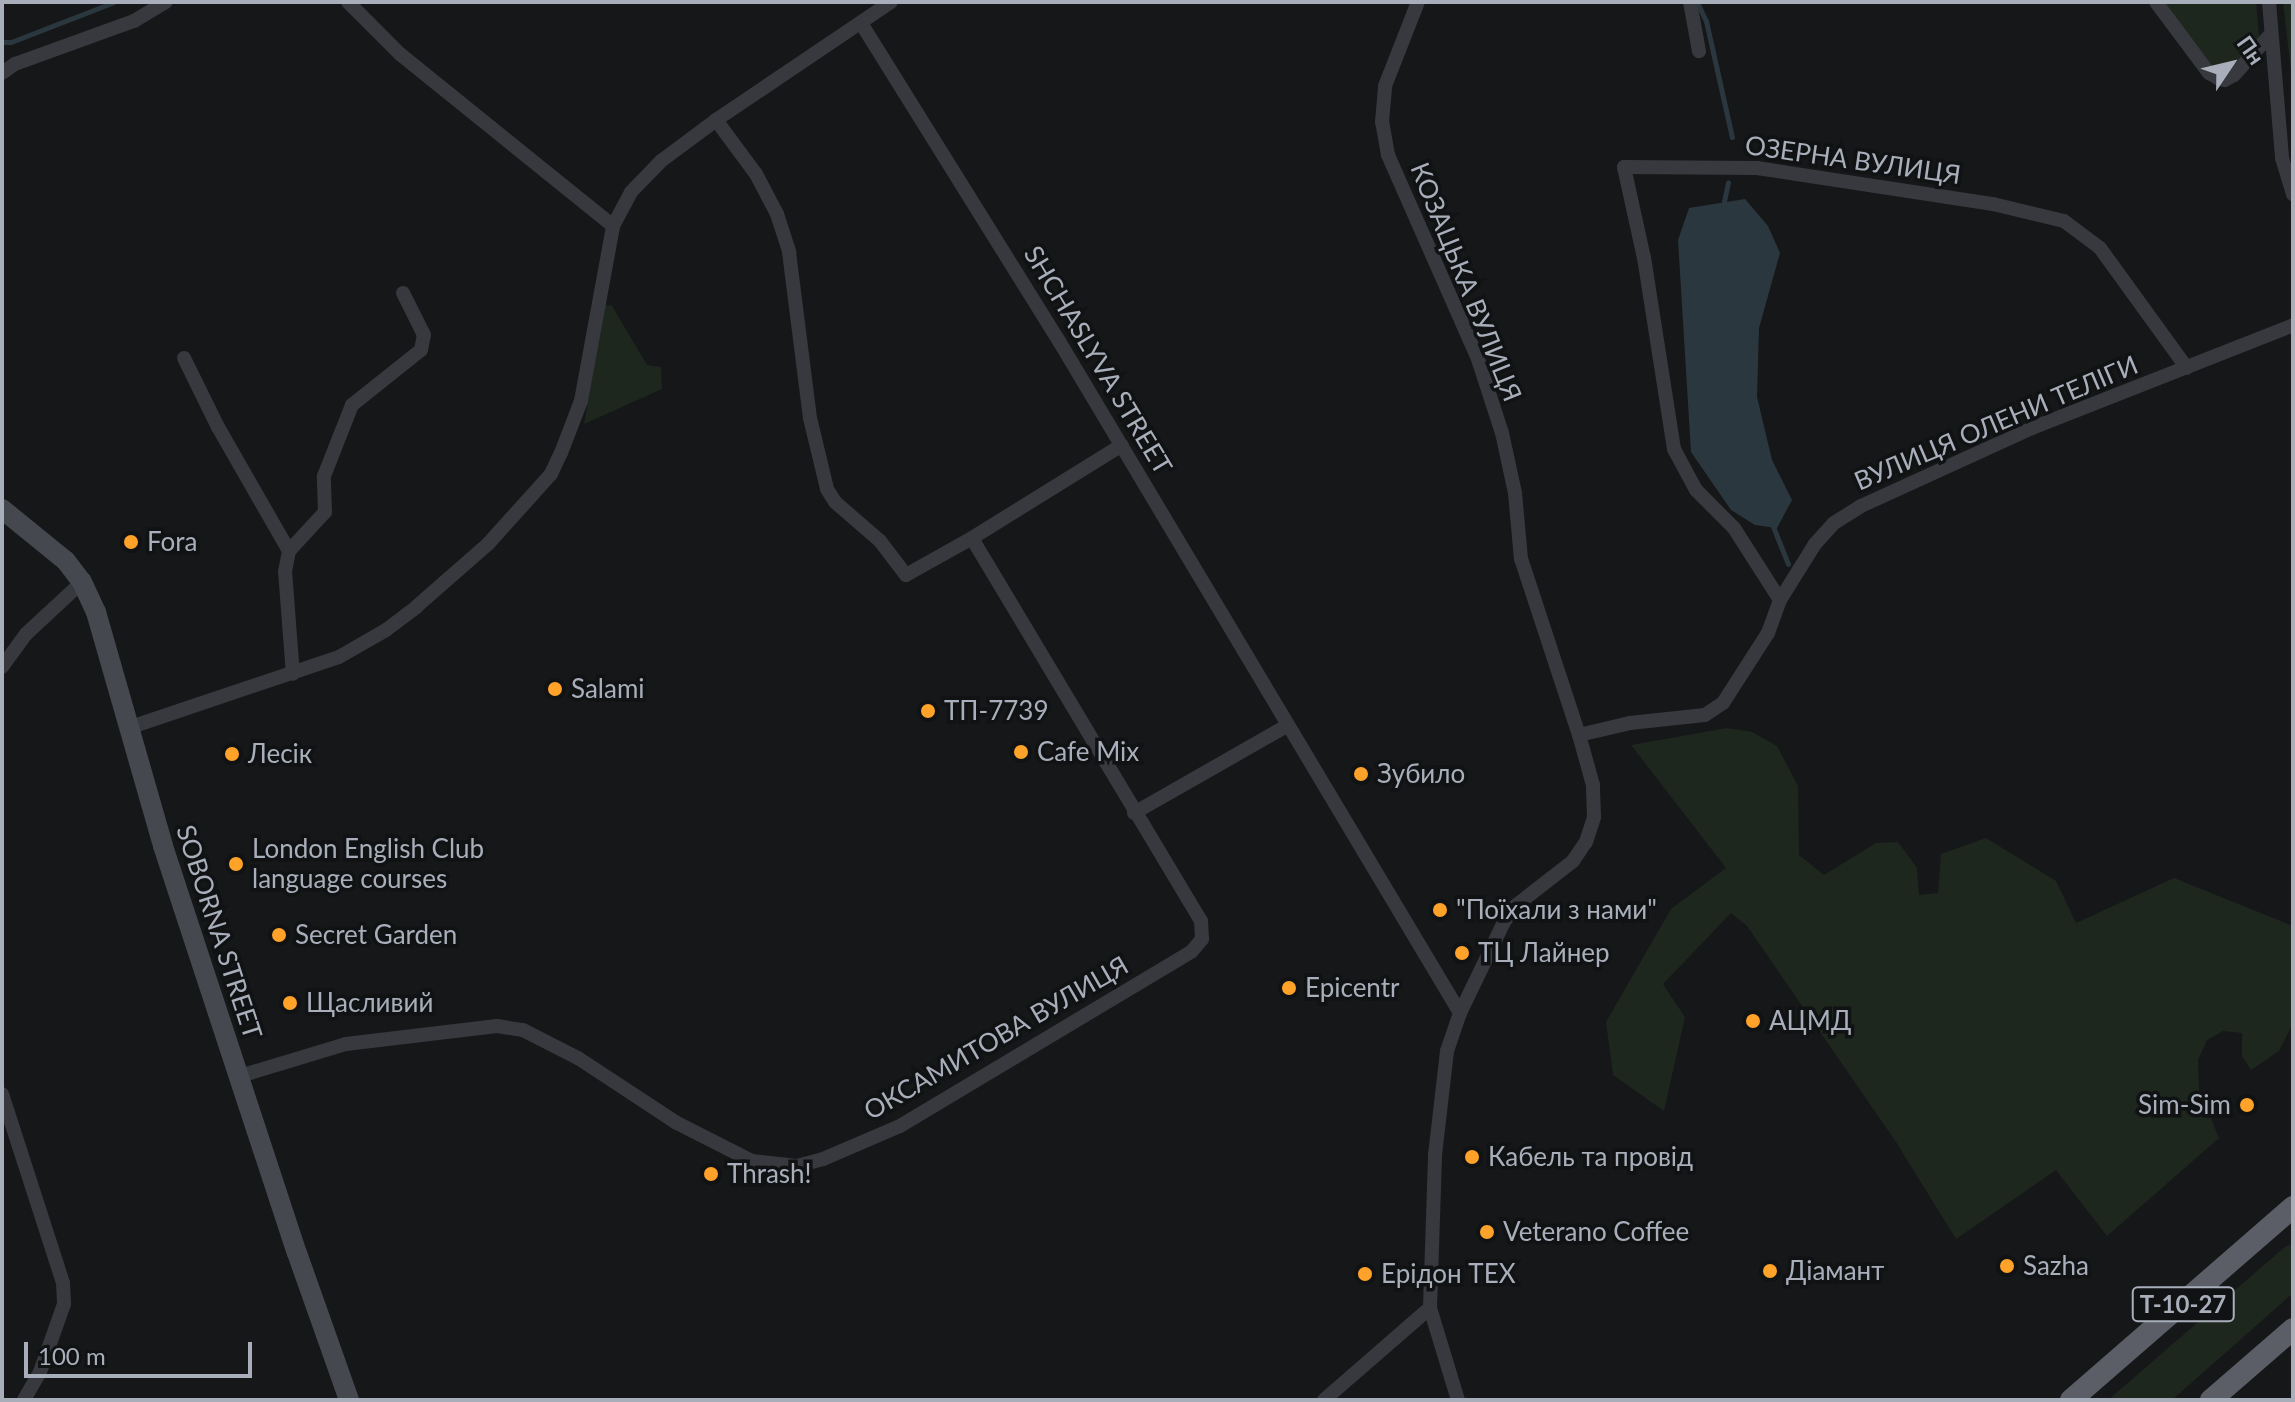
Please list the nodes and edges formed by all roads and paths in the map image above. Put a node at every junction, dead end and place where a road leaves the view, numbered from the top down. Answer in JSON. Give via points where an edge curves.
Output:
{"nodes":[{"id":1,"x":166,"y":2,"type":"edge"},
{"id":2,"x":348,"y":2,"type":"edge"},
{"id":3,"x":891,"y":2,"type":"edge"},
{"id":4,"x":1418,"y":2,"type":"edge"},
{"id":5,"x":1690,"y":2,"type":"edge"},
{"id":6,"x":2156,"y":2,"type":"edge"},
{"id":7,"x":2269,"y":2,"type":"edge"},
{"id":8,"x":861,"y":23,"type":"junction"},
{"id":9,"x":2270,"y":35,"type":"junction"},
{"id":10,"x":1699,"y":51,"type":"dead end"},
{"id":11,"x":2,"y":73,"type":"edge"},
{"id":12,"x":716,"y":120,"type":"junction"},
{"id":13,"x":2293,"y":194,"type":"edge"},
{"id":14,"x":613,"y":226,"type":"junction"},
{"id":15,"x":403,"y":293,"type":"dead end"},
{"id":16,"x":2293,"y":325,"type":"edge"},
{"id":17,"x":184,"y":358,"type":"dead end"},
{"id":18,"x":2187,"y":368,"type":"junction"},
{"id":19,"x":1122,"y":445,"type":"junction"},
{"id":20,"x":2,"y":509,"type":"edge"},
{"id":21,"x":972,"y":538,"type":"junction"},
{"id":22,"x":289,"y":551,"type":"junction"},
{"id":23,"x":82,"y":582,"type":"junction"},
{"id":24,"x":1780,"y":600,"type":"junction"},
{"id":25,"x":2,"y":667,"type":"edge"},
{"id":26,"x":293,"y":674,"type":"junction"},
{"id":27,"x":1288,"y":725,"type":"junction"},
{"id":28,"x":131,"y":727,"type":"junction"},
{"id":29,"x":1579,"y":735,"type":"junction"},
{"id":30,"x":1134,"y":813,"type":"junction"},
{"id":31,"x":1460,"y":1013,"type":"junction"},
{"id":32,"x":240,"y":1076,"type":"junction"},
{"id":33,"x":2,"y":1094,"type":"edge"},
{"id":34,"x":2293,"y":1207,"type":"edge"},
{"id":35,"x":2293,"y":1228,"type":"edge"},
{"id":36,"x":2238,"y":1256,"type":"junction"},
{"id":37,"x":1430,"y":1308,"type":"junction"},
{"id":38,"x":2293,"y":1329,"type":"edge"},
{"id":39,"x":24,"y":1400,"type":"edge"},
{"id":40,"x":349,"y":1400,"type":"edge"},
{"id":41,"x":1324,"y":1400,"type":"edge"},
{"id":42,"x":1458,"y":1400,"type":"edge"},
{"id":43,"x":2071,"y":1400,"type":"edge"},
{"id":44,"x":2211,"y":1400,"type":"edge"}],
"edges":[{"from":1,"to":11,"type":"street","via":[[134,21]]},
{"from":2,"to":14,"type":"street","via":[[400,54]]},
{"from":3,"to":8,"type":"street"},
{"from":4,"to":29,"type":"street","name":"КОЗАЦЬКА ВУЛИЦЯ","via":[[1385,86],[1382,122],[1388,155],[1478,359],[1515,493],[1521,559]]},
{"from":5,"to":10,"type":"street"},
{"from":6,"to":9,"type":"street","via":[[2218,78],[2234,75]]},
{"from":7,"to":9,"type":"street"},
{"from":8,"to":12,"type":"street"},
{"from":8,"to":19,"type":"street","name":"SHCHASLYVA STREET"},
{"from":9,"to":13,"type":"street","via":[[2282,158]]},
{"from":12,"to":14,"type":"street","via":[[642,179]]},
{"from":12,"to":21,"type":"street","via":[[756,174],[789,252],[810,418],[827,489],[906,575]]},
{"from":14,"to":26,"type":"street","via":[[581,401],[551,474],[488,544],[416,607],[339,657]]},
{"from":15,"to":22,"type":"street","via":[[424,335],[421,350],[352,405],[324,476],[325,512]]},
{"from":16,"to":18,"type":"street","name":"ВУЛИЦЯ ОЛЕНИ ТЕЛІГИ"},
{"from":17,"to":22,"type":"street"},
{"from":18,"to":24,"type":"street","name":"ВУЛИЦЯ ОЛЕНИ ТЕЛІГИ","via":[[2032,428],[1861,506],[1834,523],[1815,544]]},
{"from":18,"to":24,"type":"street","name":"ОЗЕРНА ВУЛИЦЯ","via":[[2100,248],[2064,221],[1993,204],[1757,168],[1624,167],[1674,449],[1696,490],[1734,528]]},
{"from":19,"to":21,"type":"street"},
{"from":19,"to":27,"type":"street","name":"SHCHASLYVA STREET"},
{"from":20,"to":23,"type":"main road","name":"SOBORNA STREET","via":[[45,540]]},
{"from":21,"to":30,"type":"street","name":"ОКСАМИТОВА ВУЛИЦЯ"},
{"from":22,"to":26,"type":"street","via":[[285,571]]},
{"from":23,"to":25,"type":"street","via":[[26,634]]},
{"from":23,"to":28,"type":"main road","name":"SOBORNA STREET"},
{"from":24,"to":29,"type":"street","name":"ВУЛИЦЯ ОЛЕНИ ТЕЛІГИ","via":[[1768,633],[1723,703],[1705,715]]},
{"from":26,"to":28,"type":"street","via":[[237,688]]},
{"from":27,"to":30,"type":"street"},
{"from":27,"to":31,"type":"street","name":"SHCHASLYVA STREET"},
{"from":28,"to":32,"type":"main road","name":"SOBORNA STREET","via":[[163,846]]},
{"from":29,"to":31,"type":"street","name":"КОЗАЦЬКА ВУЛИЦЯ","via":[[1593,785],[1594,817],[1586,842],[1573,861],[1514,907]]},
{"from":30,"to":32,"type":"street","name":"ОКСАМИТОВА ВУЛИЦЯ","via":[[1201,921],[1202,939],[1192,951],[900,1126],[823,1159],[797,1166],[752,1161],[677,1123],[553,1044],[523,1030],[497,1026],[346,1044]]},
{"from":31,"to":37,"type":"street","name":"КОЗАЦЬКА ВУЛИЦЯ","via":[[1443,1082]]},
{"from":32,"to":40,"type":"main road","name":"SOBORNA STREET"},
{"from":33,"to":39,"type":"street","via":[[63,1283],[64,1304]]},
{"from":34,"to":36,"type":"highway","number":"Т-10-27"},
{"from":35,"to":36,"type":"highway"},
{"from":36,"to":43,"type":"highway","number":"Т-10-27"},
{"from":37,"to":41,"type":"street"},
{"from":37,"to":42,"type":"street","name":"КОЗАЦЬКА ВУЛИЦЯ"},
{"from":38,"to":44,"type":"highway"}]}
